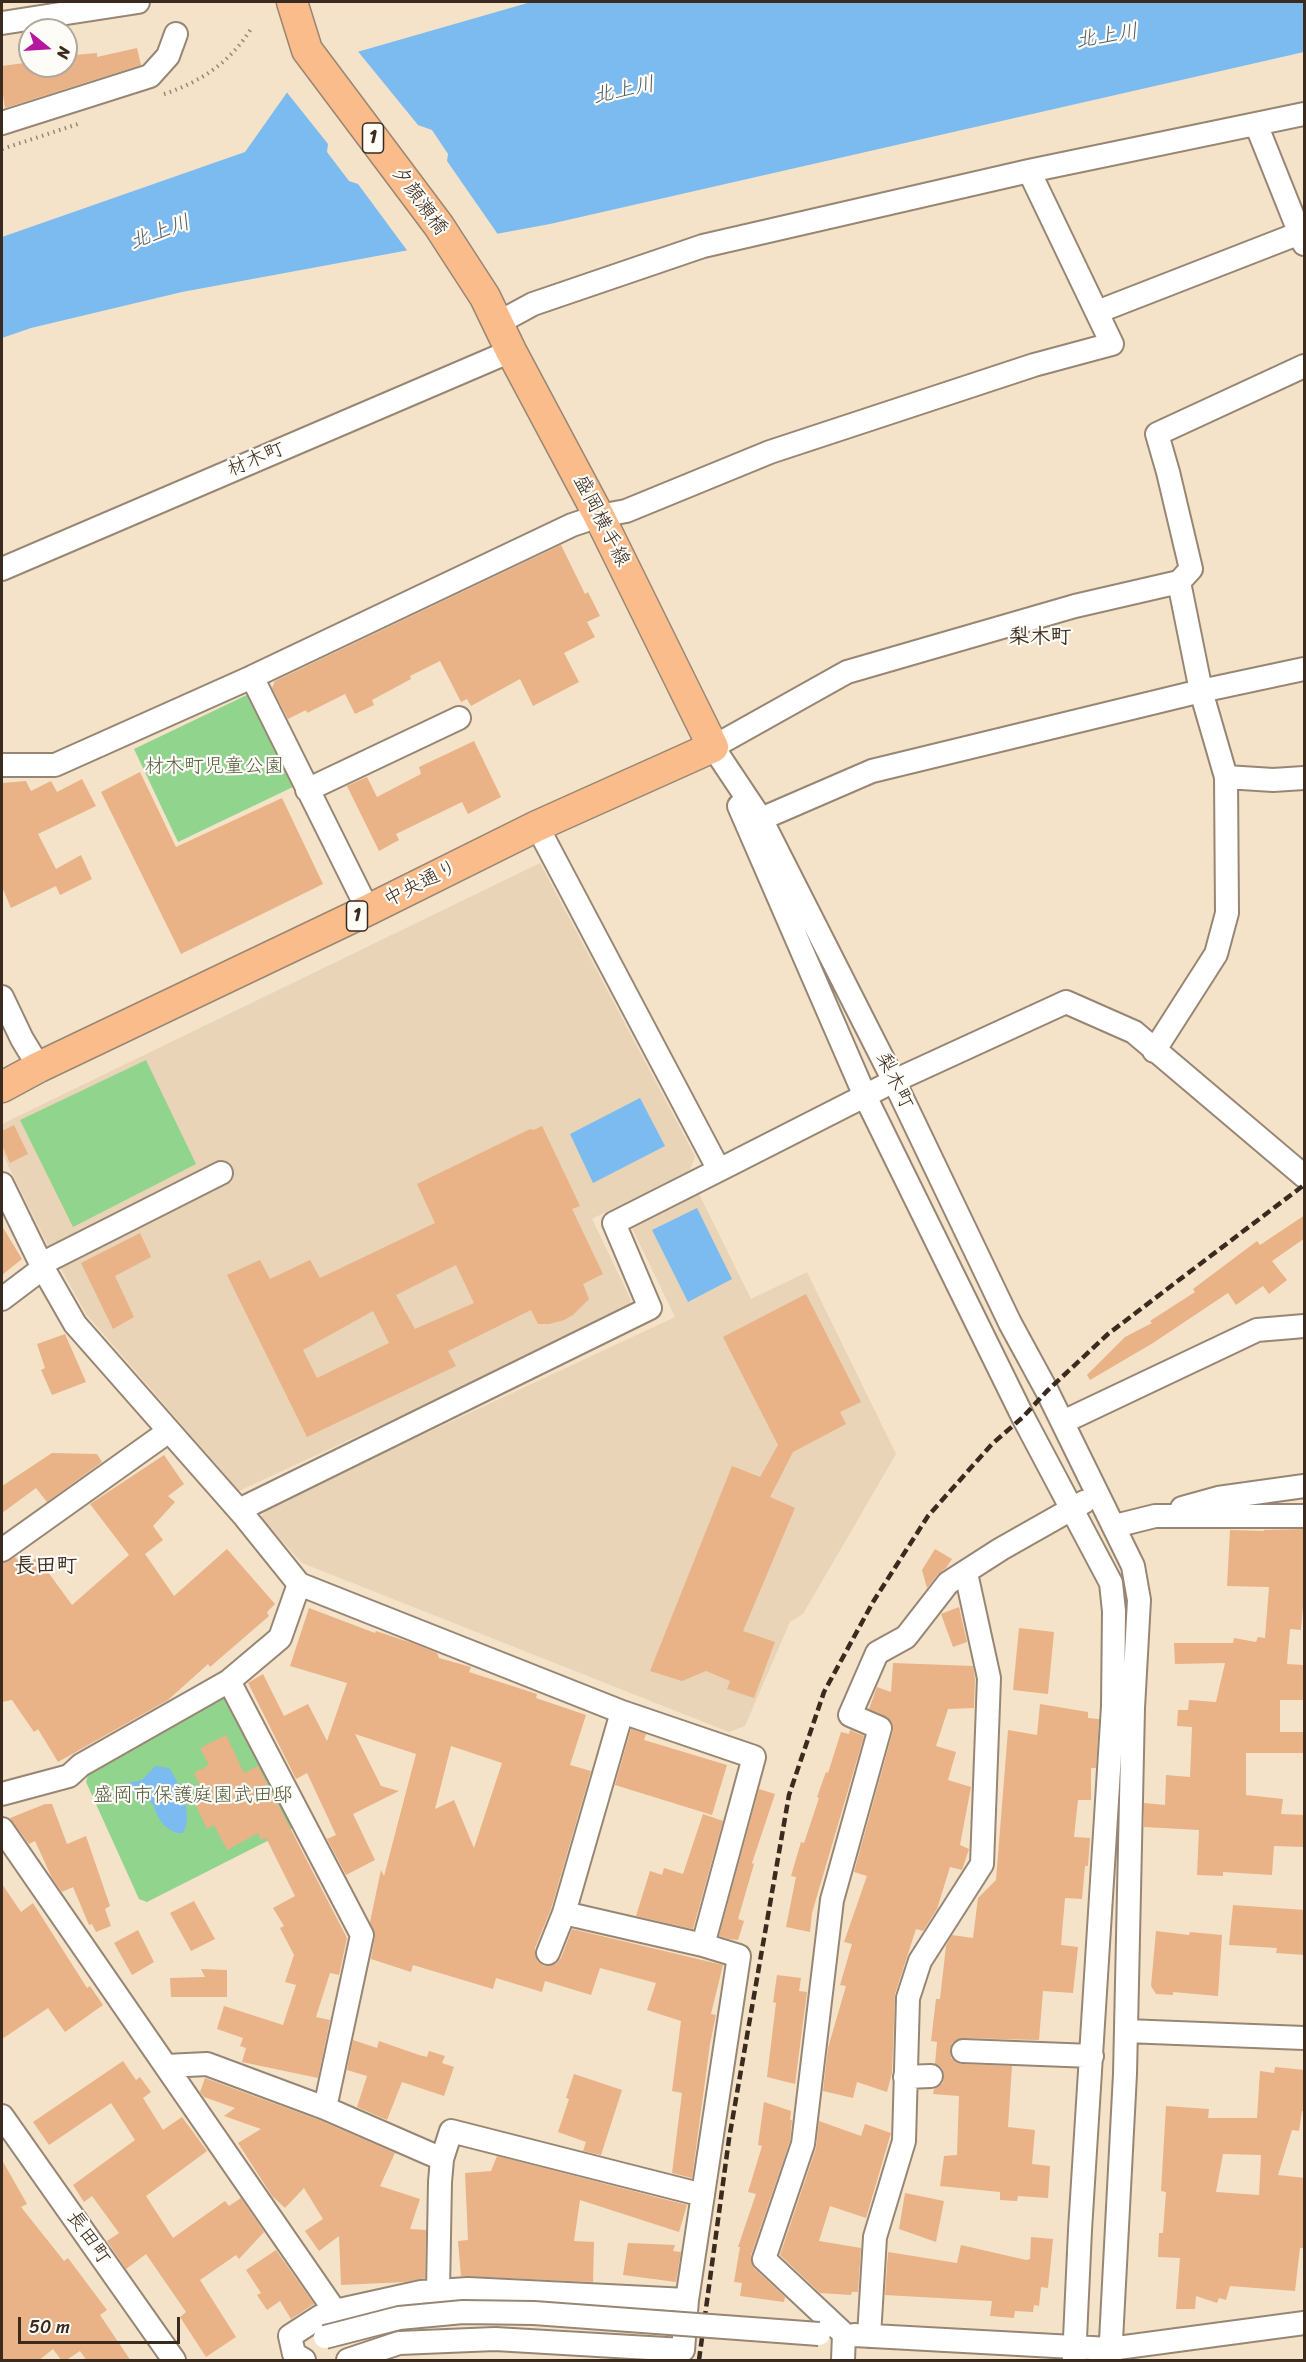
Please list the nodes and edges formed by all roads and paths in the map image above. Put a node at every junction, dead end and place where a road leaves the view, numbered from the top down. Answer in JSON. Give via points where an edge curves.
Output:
{"nodes":[{"id":1,"x":138,"y":2,"type":"edge"},
{"id":2,"x":292,"y":2,"type":"edge"},
{"id":3,"x":2,"y":23,"type":"edge"},
{"id":4,"x":176,"y":34,"type":"dead end"},
{"id":5,"x":1305,"y":114,"type":"edge"},
{"id":6,"x":2,"y":123,"type":"edge"},
{"id":7,"x":1256,"y":124,"type":"junction"},
{"id":8,"x":1029,"y":171,"type":"junction"},
{"id":9,"x":1302,"y":239,"type":"edge"},
{"id":10,"x":491,"y":310,"type":"junction"},
{"id":11,"x":1097,"y":312,"type":"junction"},
{"id":12,"x":512,"y":351,"type":"junction"},
{"id":13,"x":1305,"y":366,"type":"edge"},
{"id":14,"x":599,"y":516,"type":"junction"},
{"id":15,"x":2,"y":569,"type":"edge"},
{"id":16,"x":1179,"y":582,"type":"junction"},
{"id":17,"x":1305,"y":669,"type":"edge"},
{"id":18,"x":252,"y":677,"type":"junction"},
{"id":19,"x":1202,"y":691,"type":"junction"},
{"id":20,"x":459,"y":718,"type":"dead end"},
{"id":21,"x":713,"y":747,"type":"junction"},
{"id":22,"x":2,"y":765,"type":"edge"},
{"id":23,"x":1226,"y":777,"type":"junction"},
{"id":24,"x":1305,"y":777,"type":"edge"},
{"id":25,"x":307,"y":790,"type":"junction"},
{"id":26,"x":761,"y":819,"type":"junction"},
{"id":27,"x":537,"y":826,"type":"junction"},
{"id":28,"x":368,"y":910,"type":"junction"},
{"id":29,"x":2,"y":997,"type":"edge"},
{"id":30,"x":1154,"y":1051,"type":"junction"},
{"id":31,"x":39,"y":1067,"type":"junction"},
{"id":32,"x":894,"y":1081,"type":"junction"},
{"id":33,"x":2,"y":1087,"type":"edge"},
{"id":34,"x":865,"y":1096,"type":"junction"},
{"id":35,"x":719,"y":1170,"type":"junction"},
{"id":36,"x":221,"y":1173,"type":"dead end"},
{"id":37,"x":1305,"y":1176,"type":"edge"},
{"id":38,"x":2,"y":1184,"type":"edge"},
{"id":39,"x":42,"y":1266,"type":"junction"},
{"id":40,"x":2,"y":1299,"type":"edge"},
{"id":41,"x":1305,"y":1326,"type":"edge"},
{"id":42,"x":1063,"y":1422,"type":"junction"},
{"id":43,"x":169,"y":1431,"type":"junction"},
{"id":44,"x":1305,"y":1486,"type":"edge"},
{"id":45,"x":1097,"y":1494,"type":"junction"},
{"id":46,"x":1072,"y":1509,"type":"junction"},
{"id":47,"x":238,"y":1510,"type":"junction"},
{"id":48,"x":1155,"y":1516,"type":"junction"},
{"id":49,"x":1305,"y":1516,"type":"edge"},
{"id":50,"x":1115,"y":1526,"type":"junction"},
{"id":51,"x":2,"y":1550,"type":"edge"},
{"id":52,"x":966,"y":1573,"type":"junction"},
{"id":53,"x":299,"y":1584,"type":"junction"},
{"id":54,"x":229,"y":1681,"type":"junction"},
{"id":55,"x":622,"y":1712,"type":"junction"},
{"id":56,"x":2,"y":1794,"type":"edge"},
{"id":57,"x":2,"y":1829,"type":"edge"},
{"id":58,"x":564,"y":1913,"type":"junction"},
{"id":59,"x":703,"y":1945,"type":"junction"},
{"id":60,"x":548,"y":1953,"type":"dead end"},
{"id":61,"x":1126,"y":2031,"type":"junction"},
{"id":62,"x":1305,"y":2038,"type":"edge"},
{"id":63,"x":963,"y":2051,"type":"dead end"},
{"id":64,"x":1092,"y":2056,"type":"junction"},
{"id":65,"x":166,"y":2066,"type":"junction"},
{"id":66,"x":931,"y":2076,"type":"dead end"},
{"id":67,"x":905,"y":2077,"type":"junction"},
{"id":68,"x":325,"y":2108,"type":"junction"},
{"id":69,"x":4,"y":2125,"type":"edge"},
{"id":70,"x":442,"y":2159,"type":"junction"},
{"id":71,"x":703,"y":2195,"type":"junction"},
{"id":72,"x":438,"y":2291,"type":"junction"},
{"id":73,"x":687,"y":2300,"type":"junction"},
{"id":74,"x":336,"y":2311,"type":"junction"},
{"id":75,"x":1305,"y":2323,"type":"edge"},
{"id":76,"x":844,"y":2334,"type":"junction"},
{"id":77,"x":869,"y":2336,"type":"junction"},
{"id":78,"x":1074,"y":2354,"type":"edge"},
{"id":79,"x":1110,"y":2355,"type":"edge"},
{"id":80,"x":372,"y":2357,"type":"edge"},
{"id":81,"x":294,"y":2358,"type":"edge"},
{"id":82,"x":174,"y":2361,"type":"edge"},
{"id":83,"x":348,"y":2361,"type":"edge"},
{"id":84,"x":843,"y":2361,"type":"edge"}],
"edges":[{"from":1,"to":3,"type":"street"},
{"from":2,"to":10,"type":"main road","name":"夕顔瀬橋","number":"1","via":[[307,50],[439,226]]},
{"from":4,"to":6,"type":"street","via":[[168,56],[150,76]]},
{"from":5,"to":7,"type":"street"},
{"from":7,"to":8,"type":"street"},
{"from":7,"to":9,"type":"street"},
{"from":8,"to":10,"type":"street","via":[[703,246],[533,304]]},
{"from":8,"to":11,"type":"street"},
{"from":9,"to":11,"type":"street"},
{"from":10,"to":12,"type":"main road","name":"盛岡横手線","number":"1"},
{"from":11,"to":14,"type":"street","via":[[1112,344],[1034,365],[770,452],[626,511]]},
{"from":12,"to":14,"type":"main road","name":"盛岡横手線","number":"1"},
{"from":12,"to":15,"type":"street","name":"材木町"},
{"from":13,"to":16,"type":"street","via":[[1156,434],[1191,569]]},
{"from":14,"to":18,"type":"street","via":[[561,530]]},
{"from":14,"to":21,"type":"main road","name":"盛岡横手線","number":"1"},
{"from":16,"to":19,"type":"street"},
{"from":16,"to":21,"type":"street","via":[[1075,606],[847,672]]},
{"from":17,"to":19,"type":"street"},
{"from":18,"to":22,"type":"street","via":[[56,765]]},
{"from":18,"to":25,"type":"street"},
{"from":19,"to":23,"type":"street"},
{"from":19,"to":26,"type":"street","via":[[872,771]]},
{"from":20,"to":25,"type":"street"},
{"from":21,"to":26,"type":"street","name":"梨木町"},
{"from":21,"to":27,"type":"main road","name":"中央通り","number":"1"},
{"from":21,"to":34,"type":"street"},
{"from":23,"to":24,"type":"street"},
{"from":23,"to":30,"type":"street","via":[[1227,913],[1216,954]]},
{"from":25,"to":28,"type":"street"},
{"from":26,"to":32,"type":"street","name":"梨木町"},
{"from":27,"to":28,"type":"main road","name":"中央通り","number":"1"},
{"from":27,"to":35,"type":"street"},
{"from":28,"to":31,"type":"main road","name":"中央通り","number":"1"},
{"from":29,"to":31,"type":"street"},
{"from":30,"to":32,"type":"street","via":[[1134,1032],[1066,1002]]},
{"from":30,"to":37,"type":"street"},
{"from":31,"to":33,"type":"main road","name":"中央通り","number":"1"},
{"from":32,"to":34,"type":"street"},
{"from":32,"to":42,"type":"street","name":"梨木町","via":[[1010,1323]]},
{"from":34,"to":35,"type":"street"},
{"from":34,"to":46,"type":"street"},
{"from":35,"to":47,"type":"street","via":[[614,1223],[650,1308]]},
{"from":36,"to":39,"type":"street"},
{"from":38,"to":39,"type":"street"},
{"from":39,"to":40,"type":"street"},
{"from":39,"to":43,"type":"street","via":[[75,1324]]},
{"from":41,"to":42,"type":"street","via":[[1257,1330]]},
{"from":42,"to":45,"type":"street","name":"梨木町"},
{"from":43,"to":47,"type":"street"},
{"from":43,"to":51,"type":"street"},
{"from":44,"to":48,"type":"street","via":[[1218,1498]]},
{"from":45,"to":46,"type":"street"},
{"from":45,"to":50,"type":"street","name":"梨木町"},
{"from":46,"to":52,"type":"street"},
{"from":46,"to":64,"type":"street","via":[[1111,1583],[1114,1611],[1113,1706]]},
{"from":47,"to":53,"type":"street"},
{"from":48,"to":49,"type":"street"},
{"from":48,"to":50,"type":"street"},
{"from":50,"to":61,"type":"street","name":"梨木町","via":[[1133,1566],[1139,1600]]},
{"from":52,"to":67,"type":"street","via":[[989,1678],[982,1864],[920,1961],[908,1998]]},
{"from":52,"to":76,"type":"street","via":[[948,1583],[906,1637],[877,1653],[850,1715],[880,1728],[832,1900],[804,2144],[764,2259]]},
{"from":53,"to":54,"type":"street","via":[[280,1638]]},
{"from":53,"to":55,"type":"street"},
{"from":54,"to":56,"type":"street","via":[[81,1765],[69,1776]]},
{"from":54,"to":68,"type":"street","via":[[362,1935]]},
{"from":55,"to":58,"type":"street"},
{"from":55,"to":59,"type":"street","via":[[754,1757]]},
{"from":57,"to":65,"type":"street"},
{"from":58,"to":59,"type":"street"},
{"from":58,"to":60,"type":"street"},
{"from":59,"to":71,"type":"street","via":[[739,1956]]},
{"from":61,"to":62,"type":"street"},
{"from":61,"to":79,"type":"street","name":"梨木町"},
{"from":63,"to":64,"type":"street"},
{"from":64,"to":78,"type":"street"},
{"from":65,"to":68,"type":"street","via":[[207,2064]]},
{"from":65,"to":74,"type":"street"},
{"from":66,"to":67,"type":"street"},
{"from":67,"to":77,"type":"street","via":[[904,2141],[875,2237]]},
{"from":68,"to":70,"type":"street"},
{"from":69,"to":82,"type":"street","name":"長田町"},
{"from":70,"to":71,"type":"street","via":[[450,2131]]},
{"from":70,"to":72,"type":"street"},
{"from":71,"to":73,"type":"street"},
{"from":72,"to":73,"type":"street","via":[[468,2289]]},
{"from":72,"to":74,"type":"street"},
{"from":73,"to":80,"type":"street","via":[[683,2350],[495,2339],[399,2343]]},
{"from":74,"to":81,"type":"street","via":[[290,2336]]},
{"from":75,"to":79,"type":"street"},
{"from":76,"to":77,"type":"street"},
{"from":76,"to":81,"type":"street","bridge":true,"via":[[534,2313],[463,2312],[399,2318],[326,2337]]},
{"from":76,"to":84,"type":"street"},
{"from":77,"to":78,"type":"street"},
{"from":78,"to":79,"type":"street"},
{"from":80,"to":83,"type":"street"}]}
